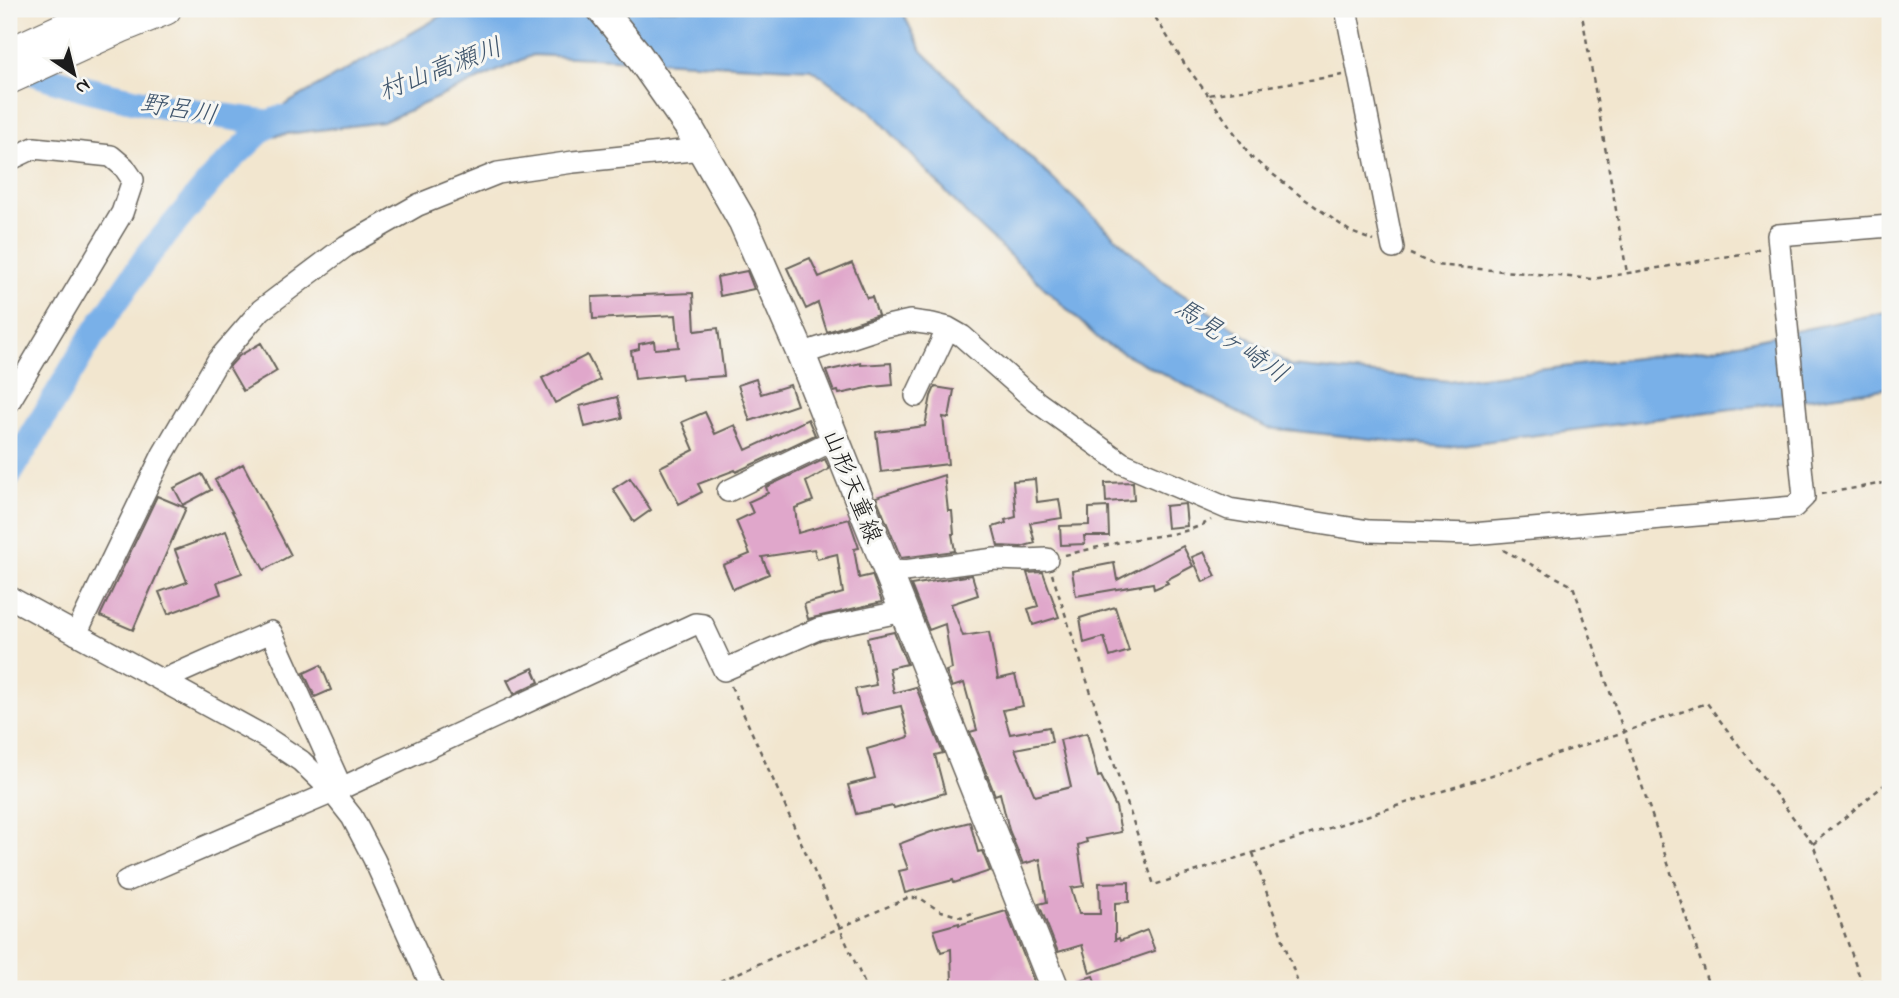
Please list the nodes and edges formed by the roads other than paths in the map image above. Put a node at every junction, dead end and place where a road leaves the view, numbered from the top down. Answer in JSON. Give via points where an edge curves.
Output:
{"nodes":[{"id":1,"x":165,"y":9,"type":"edge"},
{"id":2,"x":601,"y":9,"type":"edge"},
{"id":3,"x":1346,"y":9,"type":"edge"},
{"id":4,"x":103,"y":18,"type":"edge"},
{"id":5,"x":9,"y":54,"type":"edge"},
{"id":6,"x":9,"y":78,"type":"edge"},
{"id":7,"x":695,"y":138,"type":"junction"},
{"id":8,"x":9,"y":160,"type":"edge"},
{"id":9,"x":1890,"y":226,"type":"edge"},
{"id":10,"x":1393,"y":248,"type":"road end"},
{"id":11,"x":948,"y":328,"type":"junction"},
{"id":12,"x":801,"y":355,"type":"junction"},
{"id":13,"x":916,"y":396,"type":"dead end"},
{"id":14,"x":9,"y":402,"type":"edge"},
{"id":15,"x":834,"y":440,"type":"junction"},
{"id":16,"x":728,"y":491,"type":"dead end"},
{"id":17,"x":1047,"y":559,"type":"road end"},
{"id":18,"x":889,"y":573,"type":"junction"},
{"id":19,"x":9,"y":597,"type":"edge"},
{"id":20,"x":904,"y":611,"type":"junction"},
{"id":21,"x":76,"y":634,"type":"junction"},
{"id":22,"x":163,"y":680,"type":"junction"},
{"id":23,"x":337,"y":790,"type":"junction"},
{"id":24,"x":126,"y":881,"type":"dead end"},
{"id":25,"x":433,"y":989,"type":"edge"},
{"id":26,"x":1055,"y":989,"type":"edge"}],
"edges":[{"from":1,"to":4,"type":"highway"},
{"from":2,"to":7,"type":"main road","name":"山形天童線"},
{"from":3,"to":10,"type":"street"},
{"from":4,"to":5,"type":"highway"},
{"from":4,"to":6,"type":"highway"},
{"from":7,"to":12,"type":"main road","name":"山形天童線","via":[[743,222]]},
{"from":7,"to":21,"type":"street","via":[[498,173],[418,205],[345,246],[261,310],[218,360],[163,454]]},
{"from":8,"to":14,"type":"street","via":[[34,148],[111,156],[133,180],[122,213]]},
{"from":9,"to":11,"type":"street","via":[[1778,235],[1804,497],[1794,507],[1472,534],[1369,531],[1229,509],[1122,463],[1037,402]]},
{"from":11,"to":12,"type":"street","via":[[910,321]]},
{"from":11,"to":13,"type":"street"},
{"from":12,"to":15,"type":"main road","name":"山形天童線"},
{"from":15,"to":16,"type":"street"},
{"from":15,"to":18,"type":"main road","name":"山形天童線"},
{"from":17,"to":18,"type":"street","via":[[995,558]]},
{"from":18,"to":20,"type":"main road","name":"山形天童線"},
{"from":19,"to":21,"type":"street"},
{"from":20,"to":23,"type":"street","via":[[818,629],[724,670],[703,625],[695,624]]},
{"from":20,"to":26,"type":"main road","name":"山形天童線"},
{"from":21,"to":22,"type":"street"},
{"from":22,"to":23,"type":"street","via":[[265,737]]},
{"from":22,"to":23,"type":"street","via":[[271,632]]},
{"from":23,"to":24,"type":"street"},
{"from":23,"to":25,"type":"street"}]}
